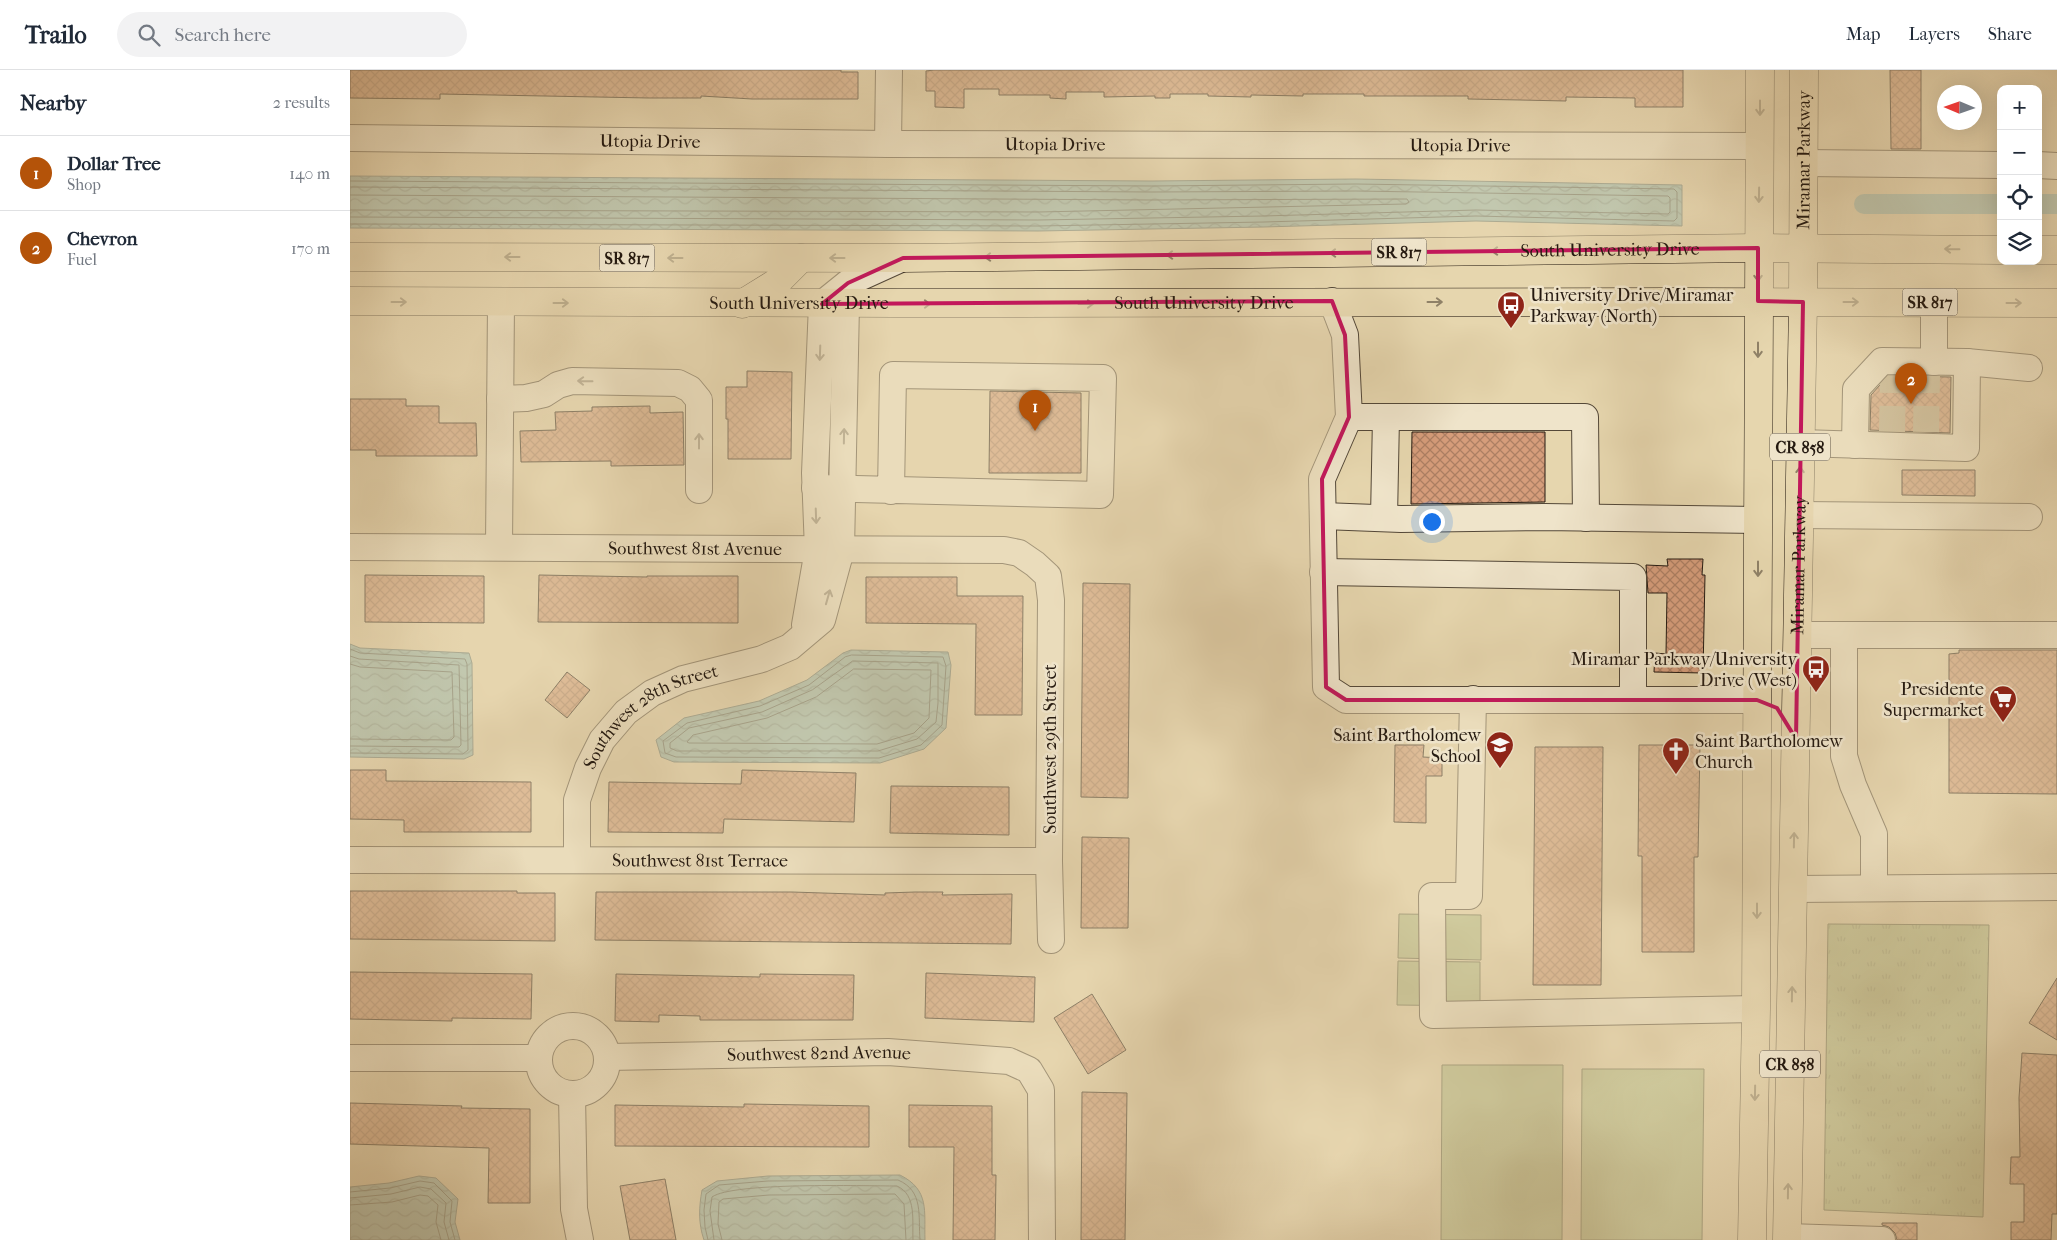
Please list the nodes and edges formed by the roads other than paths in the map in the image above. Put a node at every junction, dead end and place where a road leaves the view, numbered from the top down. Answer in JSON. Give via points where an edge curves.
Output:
{"nodes":[{"id":1,"x":888,"y":70,"type":"edge"},
{"id":2,"x":1760,"y":70,"type":"edge"},
{"id":3,"x":1804,"y":70,"type":"edge"},
{"id":4,"x":350,"y":138,"type":"edge"},
{"id":5,"x":888,"y":144,"type":"junction"},
{"id":6,"x":1759,"y":146,"type":"junction"},
{"id":7,"x":1804,"y":163,"type":"junction"},
{"id":8,"x":1997,"y":165,"type":"edge"},
{"id":9,"x":2042,"y":166,"type":"edge"},
{"id":10,"x":2057,"y":166,"type":"edge"},
{"id":11,"x":1758,"y":248,"type":"junction"},
{"id":12,"x":1803,"y":248,"type":"junction"},
{"id":13,"x":1997,"y":250,"type":"edge"},
{"id":14,"x":2042,"y":250,"type":"edge"},
{"id":15,"x":2057,"y":250,"type":"edge"},
{"id":16,"x":350,"y":257,"type":"edge"},
{"id":17,"x":801,"y":258,"type":"junction"},
{"id":18,"x":903,"y":258,"type":"junction"},
{"id":19,"x":350,"y":301,"type":"edge"},
{"id":20,"x":1332,"y":301,"type":"junction"},
{"id":21,"x":1758,"y":301,"type":"junction"},
{"id":22,"x":501,"y":302,"type":"junction"},
{"id":23,"x":1803,"y":302,"type":"junction"},
{"id":24,"x":1934,"y":302,"type":"junction"},
{"id":25,"x":2057,"y":303,"type":"edge"},
{"id":26,"x":742,"y":304,"type":"junction"},
{"id":27,"x":834,"y":304,"type":"junction"},
{"id":28,"x":1968,"y":362,"type":"junction"},
{"id":29,"x":1930,"y":366,"type":"junction"},
{"id":30,"x":2029,"y":368,"type":"dead end"},
{"id":31,"x":500,"y":399,"type":"junction"},
{"id":32,"x":1349,"y":417,"type":"junction"},
{"id":33,"x":1386,"y":417,"type":"junction"},
{"id":34,"x":1800,"y":443,"type":"junction"},
{"id":35,"x":1855,"y":445,"type":"junction"},
{"id":36,"x":815,"y":488,"type":"junction"},
{"id":37,"x":843,"y":489,"type":"junction"},
{"id":38,"x":699,"y":490,"type":"dead end"},
{"id":39,"x":891,"y":491,"type":"junction"},
{"id":40,"x":1799,"y":515,"type":"junction"},
{"id":41,"x":1323,"y":516,"type":"junction"},
{"id":42,"x":2029,"y":517,"type":"dead end"},
{"id":43,"x":1384,"y":518,"type":"junction"},
{"id":44,"x":1586,"y":518,"type":"junction"},
{"id":45,"x":1758,"y":520,"type":"junction"},
{"id":46,"x":350,"y":546,"type":"edge"},
{"id":47,"x":499,"y":547,"type":"junction"},
{"id":48,"x":830,"y":550,"type":"junction"},
{"id":49,"x":1035,"y":564,"type":"joint"},
{"id":50,"x":1323,"y":572,"type":"junction"},
{"id":51,"x":1797,"y":635,"type":"junction"},
{"id":52,"x":1844,"y":635,"type":"junction"},
{"id":53,"x":2057,"y":635,"type":"edge"},
{"id":54,"x":1473,"y":700,"type":"junction"},
{"id":55,"x":1633,"y":700,"type":"junction"},
{"id":56,"x":1757,"y":700,"type":"junction"},
{"id":57,"x":1796,"y":739,"type":"junction"},
{"id":58,"x":350,"y":860,"type":"edge"},
{"id":59,"x":577,"y":860,"type":"junction"},
{"id":60,"x":1049,"y":861,"type":"junction"},
{"id":61,"x":1757,"y":862,"type":"junction"},
{"id":62,"x":2057,"y":887,"type":"edge"},
{"id":63,"x":1874,"y":888,"type":"junction"},
{"id":64,"x":1793,"y":889,"type":"junction"},
{"id":65,"x":1051,"y":940,"type":"dead end"},
{"id":66,"x":1756,"y":1010,"type":"junction"},
{"id":67,"x":1791,"y":1043,"type":"junction"},
{"id":68,"x":607,"y":1057,"type":"junction"},
{"id":69,"x":350,"y":1058,"type":"edge"},
{"id":70,"x":538,"y":1058,"type":"junction"},
{"id":71,"x":572,"y":1094,"type":"junction"},
{"id":72,"x":1787,"y":1239,"type":"edge"},
{"id":73,"x":580,"y":1240,"type":"edge"},
{"id":74,"x":1042,"y":1240,"type":"edge"},
{"id":75,"x":1752,"y":1240,"type":"edge"},
{"id":76,"x":1882,"y":1240,"type":"edge"}],
"edges":[{"from":1,"to":5,"type":"street"},
{"from":2,"to":6,"type":"main road","number":"CR 858","one_way":true},
{"from":3,"to":7,"type":"main road","name":"Miramar Parkway","number":"CR 858"},
{"from":4,"to":5,"type":"street","name":"Utopia Drive"},
{"from":5,"to":6,"type":"street","name":"Utopia Drive"},
{"from":6,"to":11,"type":"main road","number":"CR 858","one_way":true},
{"from":7,"to":8,"type":"street"},
{"from":7,"to":12,"type":"main road","name":"Miramar Parkway","number":"CR 858"},
{"from":9,"to":10,"type":"street"},
{"from":11,"to":12,"type":"main road","name":"South University Drive","number":"SR 817"},
{"from":11,"to":18,"type":"main road","name":"South University Drive","number":"SR 817","one_way":true},
{"from":11,"to":21,"type":"main road","number":"CR 858","one_way":true},
{"from":13,"to":12,"type":"main road","name":"South University Drive","number":"SR 817","one_way":true},
{"from":12,"to":23,"type":"main road","name":"Miramar Parkway","number":"CR 858"},
{"from":14,"to":15,"type":"main road"},
{"from":17,"to":16,"type":"main road","name":"South University Drive","number":"SR 817","one_way":true},
{"from":18,"to":17,"type":"main road","name":"South University Drive","number":"SR 817","one_way":true},
{"from":17,"to":26,"type":"main road","via":[[776,283]]},
{"from":18,"to":27,"type":"street","via":[[848,283]]},
{"from":19,"to":22,"type":"main road","name":"South University Drive","number":"SR 817","one_way":true},
{"from":20,"to":21,"type":"main road","name":"South University Drive","number":"SR 817","one_way":true},
{"from":27,"to":20,"type":"main road","name":"South University Drive","number":"SR 817","one_way":true},
{"from":20,"to":32,"type":"street","via":[[1345,335]]},
{"from":21,"to":23,"type":"main road","name":"South University Drive","number":"SR 817"},
{"from":21,"to":45,"type":"main road","number":"CR 858","one_way":true},
{"from":22,"to":26,"type":"main road","name":"South University Drive","number":"SR 817","one_way":true},
{"from":22,"to":31,"type":"street"},
{"from":23,"to":24,"type":"main road","name":"South University Drive","number":"SR 817","one_way":true},
{"from":23,"to":34,"type":"main road","name":"Miramar Parkway","number":"CR 858"},
{"from":24,"to":25,"type":"main road","name":"South University Drive","number":"SR 817","one_way":true},
{"from":24,"to":29,"type":"street"},
{"from":26,"to":27,"type":"main road","name":"South University Drive","number":"SR 817"},
{"from":27,"to":36,"type":"street","name":"Southwest 28th Street","one_way":true},
{"from":37,"to":27,"type":"street","name":"Southwest 28th Street","one_way":true},
{"from":28,"to":29,"type":"street"},
{"from":28,"to":30,"type":"street"},
{"from":28,"to":35,"type":"street","via":[[1966,448],[1926,439],[1892,439]]},
{"from":29,"to":35,"type":"street","via":[[1893,368],[1882,361],[1856,389]]},
{"from":38,"to":31,"type":"street","one_way":true,"via":[[699,400],[690,388],[678,383],[572,381],[544,394]]},
{"from":31,"to":47,"type":"street"},
{"from":32,"to":33,"type":"street"},
{"from":32,"to":41,"type":"street","via":[[1322,479]]},
{"from":33,"to":43,"type":"street"},
{"from":33,"to":44,"type":"street","via":[[1585,417]]},
{"from":34,"to":35,"type":"street"},
{"from":40,"to":34,"type":"main road","name":"Miramar Parkway","number":"CR 858","one_way":true},
{"from":36,"to":37,"type":"street"},
{"from":36,"to":48,"type":"street","name":"Southwest 28th Street","one_way":true},
{"from":37,"to":39,"type":"street"},
{"from":37,"to":48,"type":"street","name":"Southwest 28th Street"},
{"from":39,"to":39,"type":"street","via":[[1100,495],[1103,378],[893,375]]},
{"from":40,"to":42,"type":"street"},
{"from":40,"to":51,"type":"main road","name":"Miramar Parkway","number":"CR 858"},
{"from":41,"to":43,"type":"street"},
{"from":41,"to":50,"type":"street"},
{"from":43,"to":44,"type":"street"},
{"from":44,"to":45,"type":"street"},
{"from":45,"to":56,"type":"main road","number":"CR 858","one_way":true},
{"from":46,"to":47,"type":"street","name":"Southwest 81st Avenue"},
{"from":47,"to":48,"type":"street","name":"Southwest 81st Avenue"},
{"from":48,"to":49,"type":"street","name":"Southwest 81st Avenue","via":[[1004,550],[1019,553]]},
{"from":48,"to":59,"type":"street","name":"Southwest 28th Street","via":[[822,620],[790,647],[762,660],[683,679],[652,693],[626,712],[602,740],[577,800]]},
{"from":49,"to":60,"type":"street","name":"Southwest 29th Street","via":[[1048,576],[1051,600]]},
{"from":50,"to":54,"type":"street","via":[[1326,687],[1346,700]]},
{"from":50,"to":55,"type":"street","via":[[1633,576]]},
{"from":51,"to":52,"type":"street"},
{"from":51,"to":57,"type":"main road","name":"Miramar Parkway","number":"CR 858"},
{"from":52,"to":53,"type":"street"},
{"from":52,"to":63,"type":"street","via":[[1844,756],[1874,834]]},
{"from":54,"to":55,"type":"street"},
{"from":54,"to":66,"type":"street","via":[[1468,896],[1432,896],[1433,1015]]},
{"from":55,"to":56,"type":"street"},
{"from":56,"to":57,"type":"main road","via":[[1778,708]]},
{"from":56,"to":61,"type":"main road","number":"CR 858"},
{"from":64,"to":57,"type":"main road","name":"Miramar Parkway","number":"CR 858","one_way":true},
{"from":58,"to":59,"type":"street","name":"Southwest 81st Terrace"},
{"from":59,"to":60,"type":"street","name":"Southwest 81st Terrace"},
{"from":60,"to":65,"type":"street","name":"Southwest 29th Street"},
{"from":61,"to":64,"type":"main road","via":[[1769,879],[1782,888]]},
{"from":61,"to":66,"type":"main road","number":"CR 858","one_way":true},
{"from":62,"to":63,"type":"street"},
{"from":63,"to":64,"type":"street"},
{"from":67,"to":64,"type":"main road","name":"Miramar Parkway","number":"CR 858","one_way":true},
{"from":66,"to":67,"type":"main road","via":[[1769,1011],[1779,1020]]},
{"from":66,"to":75,"type":"main road","number":"CR 858","one_way":true},
{"from":72,"to":67,"type":"main road","name":"Miramar Parkway","number":"CR 858","one_way":true},
{"from":68,"to":70,"type":"street","via":[[598,1036],[578,1025],[567,1025],[546,1036]]},
{"from":68,"to":71,"type":"street","via":[[606,1069],[594,1087]]},
{"from":68,"to":74,"type":"street","name":"Southwest 82nd Avenue","via":[[888,1052],[1009,1061],[1029,1070],[1041,1090]]},
{"from":69,"to":70,"type":"street"},
{"from":70,"to":71,"type":"street","via":[[544,1079],[561,1092]]},
{"from":71,"to":73,"type":"street","via":[[574,1209]]},
{"from":72,"to":76,"type":"street"}]}
